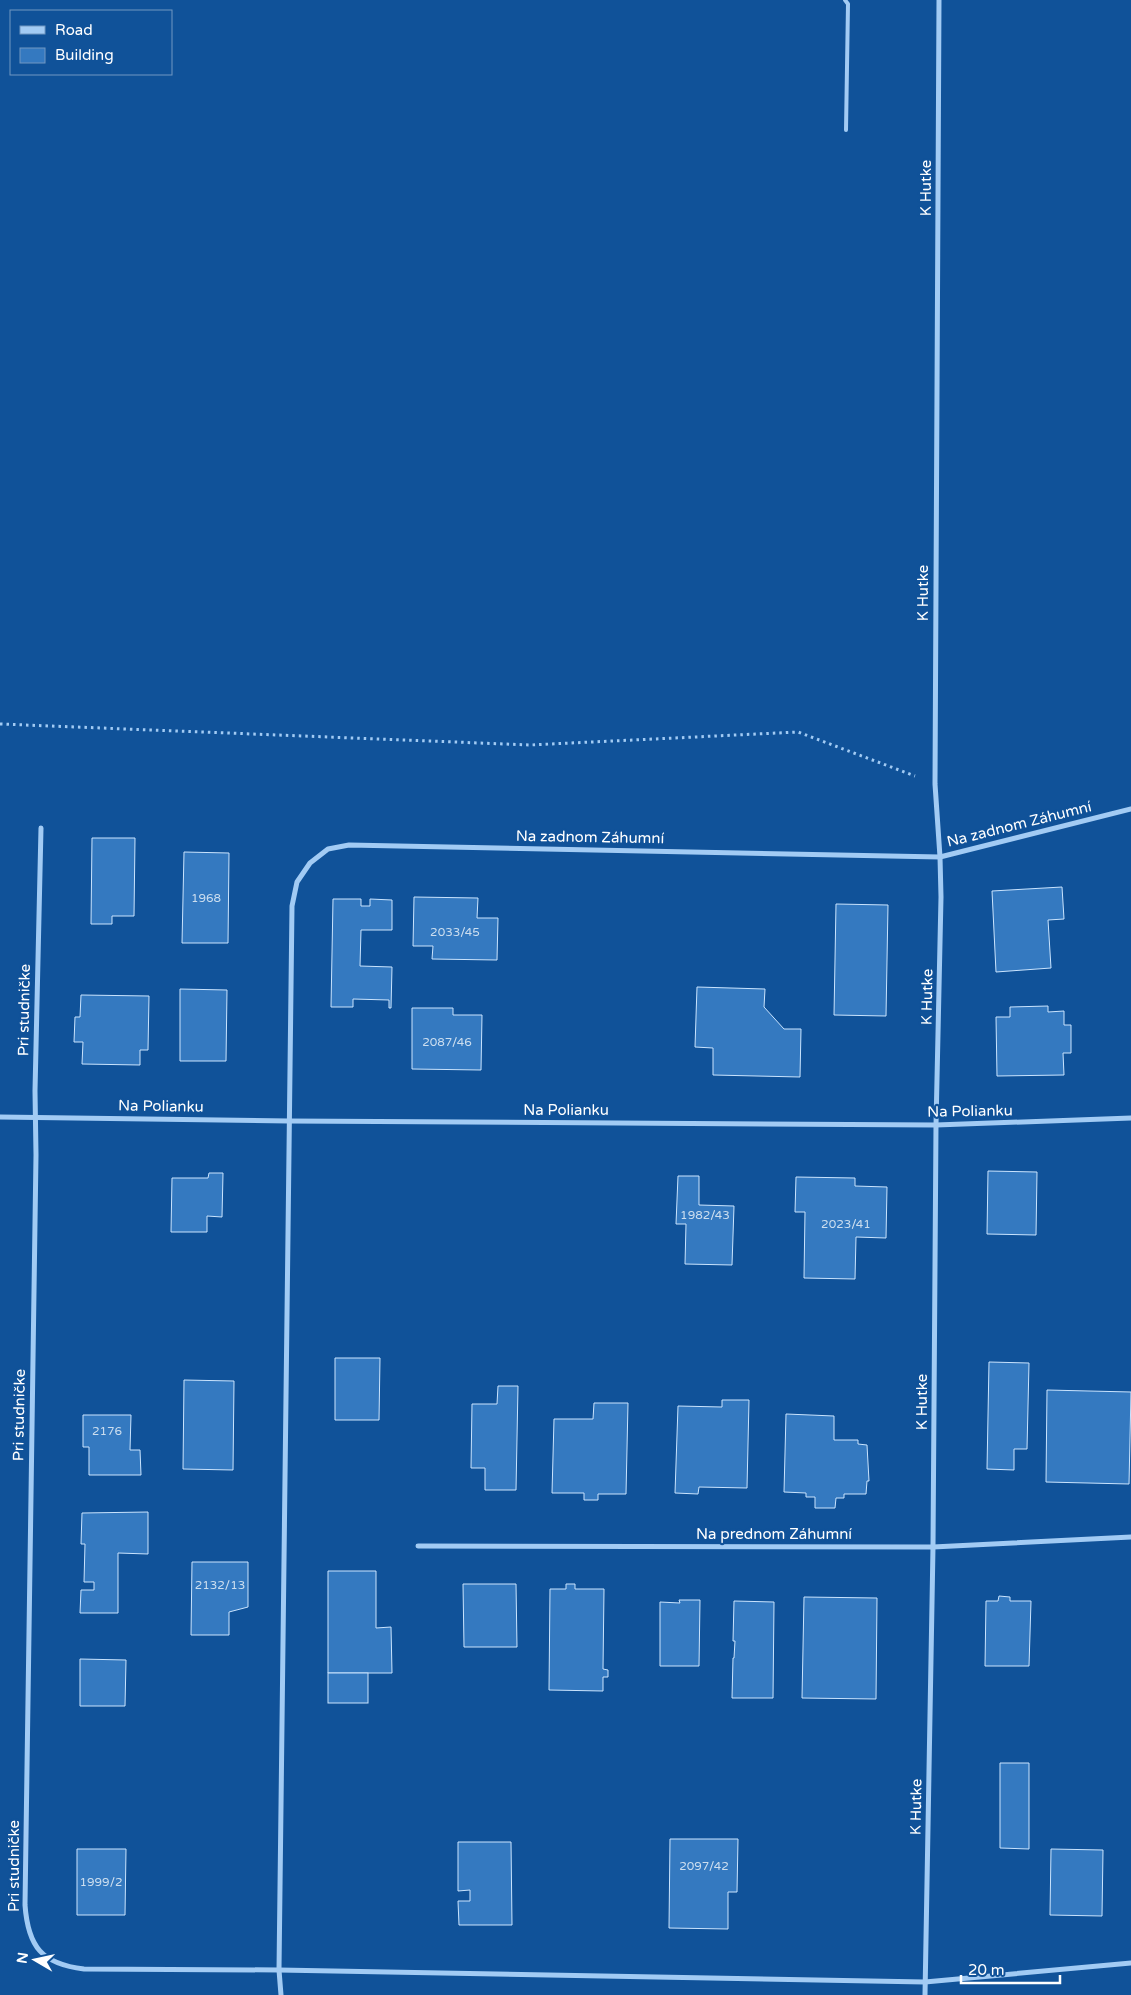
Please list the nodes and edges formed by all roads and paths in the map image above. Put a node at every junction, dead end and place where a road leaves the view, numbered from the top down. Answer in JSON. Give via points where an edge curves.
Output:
{"nodes":[{"id":1,"x":845,"y":0,"type":"edge"},
{"id":2,"x":939,"y":0,"type":"edge"},
{"id":3,"x":846,"y":130,"type":"dead end"},
{"id":4,"x":0,"y":724,"type":"edge"},
{"id":5,"x":935,"y":784,"type":"junction"},
{"id":6,"x":1131,"y":809,"type":"edge"},
{"id":7,"x":41,"y":828,"type":"dead end"},
{"id":8,"x":940,"y":857,"type":"junction"},
{"id":9,"x":0,"y":1117,"type":"edge"},
{"id":10,"x":36,"y":1117,"type":"junction"},
{"id":11,"x":1131,"y":1118,"type":"edge"},
{"id":12,"x":289,"y":1121,"type":"junction"},
{"id":13,"x":936,"y":1125,"type":"junction"},
{"id":14,"x":1131,"y":1537,"type":"edge"},
{"id":15,"x":418,"y":1546,"type":"dead end"},
{"id":16,"x":933,"y":1547,"type":"junction"},
{"id":17,"x":1131,"y":1963,"type":"edge"},
{"id":18,"x":279,"y":1970,"type":"junction"},
{"id":19,"x":924,"y":1982,"type":"junction"},
{"id":20,"x":281,"y":1995,"type":"edge"},
{"id":21,"x":925,"y":1995,"type":"edge"}],
"edges":[{"from":1,"to":3,"type":"lane","via":[[848,4]]},
{"from":2,"to":5,"type":"street","name":"K Hutke"},
{"from":4,"to":5,"type":"path","via":[[530,745],[798,732]]},
{"from":5,"to":8,"type":"street","name":"K Hutke"},
{"from":6,"to":8,"type":"street","name":"Na zadnom Záhumní"},
{"from":7,"to":10,"type":"street","name":"Pri studničke"},
{"from":8,"to":12,"type":"street","name":"Na zadnom Záhumní","via":[[349,845],[328,849],[310,863],[297,882],[292,906]]},
{"from":8,"to":13,"type":"street","name":"K Hutke"},
{"from":9,"to":10,"type":"street","name":"Na Polianku"},
{"from":10,"to":12,"type":"street","name":"Na Polianku"},
{"from":10,"to":18,"type":"street","name":"Pri studničke","via":[[26,1923],[40,1951],[65,1966],[84,1969]]},
{"from":11,"to":13,"type":"street","name":"Na Polianku"},
{"from":12,"to":13,"type":"street","name":"Na Polianku"},
{"from":12,"to":18,"type":"street","name":"Na zadnom Záhumní"},
{"from":13,"to":16,"type":"street","name":"K Hutke"},
{"from":14,"to":16,"type":"street","name":"Na prednom Záhumní"},
{"from":15,"to":16,"type":"street","name":"Na prednom Záhumní"},
{"from":16,"to":19,"type":"street","name":"K Hutke"},
{"from":17,"to":19,"type":"street","name":"Pri studničke"},
{"from":18,"to":19,"type":"street","name":"Pri studničke"},
{"from":18,"to":20,"type":"street","name":"Na zadnom Záhumní"},
{"from":19,"to":21,"type":"street","name":"K Hutke"}]}
